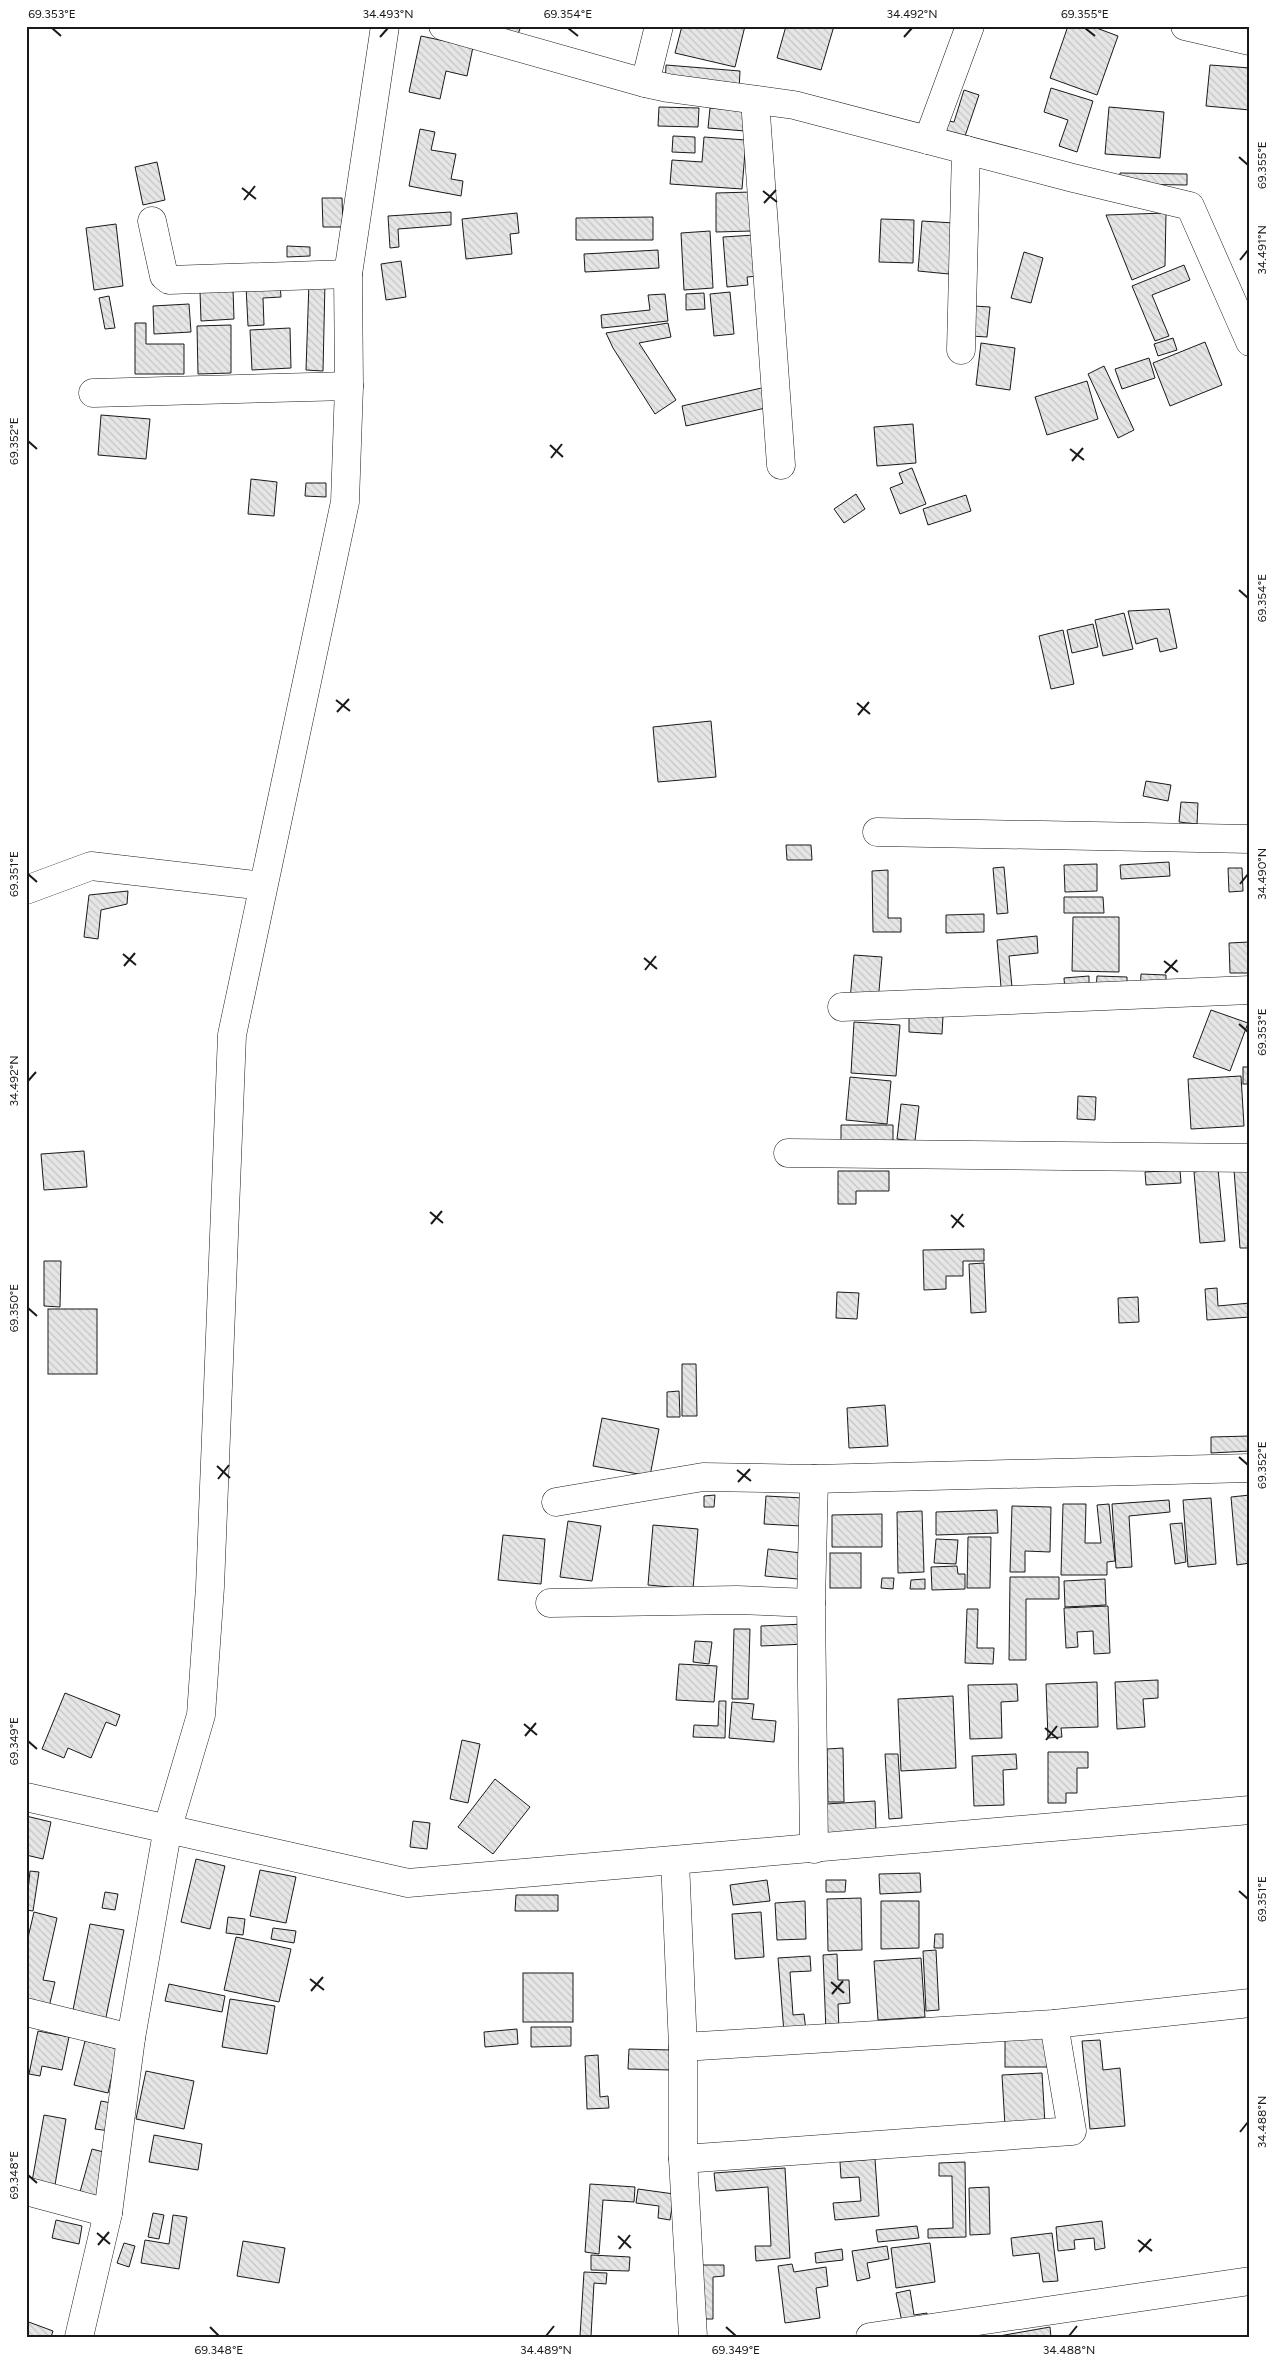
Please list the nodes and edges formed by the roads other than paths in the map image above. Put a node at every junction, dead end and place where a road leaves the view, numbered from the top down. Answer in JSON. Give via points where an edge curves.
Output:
{"nodes":[{"id":1,"x":385,"y":26,"type":"edge"},
{"id":2,"x":443,"y":26,"type":"edge"},
{"id":3,"x":659,"y":26,"type":"edge"},
{"id":4,"x":970,"y":26,"type":"edge"},
{"id":5,"x":1185,"y":26,"type":"edge"},
{"id":6,"x":1250,"y":41,"type":"edge"},
{"id":7,"x":644,"y":83,"type":"junction"},
{"id":8,"x":755,"y":100,"type":"junction"},
{"id":9,"x":928,"y":140,"type":"junction"},
{"id":10,"x":966,"y":150,"type":"junction"},
{"id":11,"x":152,"y":221,"type":"dead end"},
{"id":12,"x":348,"y":274,"type":"junction"},
{"id":13,"x":1250,"y":342,"type":"edge"},
{"id":14,"x":960,"y":350,"type":"dead end"},
{"id":15,"x":349,"y":386,"type":"junction"},
{"id":16,"x":93,"y":393,"type":"dead end"},
{"id":17,"x":780,"y":465,"type":"dead end"},
{"id":18,"x":877,"y":832,"type":"dead end"},
{"id":19,"x":1250,"y":839,"type":"edge"},
{"id":20,"x":263,"y":886,"type":"junction"},
{"id":21,"x":26,"y":890,"type":"edge"},
{"id":22,"x":1250,"y":990,"type":"edge"},
{"id":23,"x":842,"y":1007,"type":"dead end"},
{"id":24,"x":788,"y":1153,"type":"dead end"},
{"id":25,"x":1250,"y":1158,"type":"edge"},
{"id":26,"x":1250,"y":1468,"type":"edge"},
{"id":27,"x":814,"y":1479,"type":"junction"},
{"id":28,"x":556,"y":1502,"type":"dead end"},
{"id":29,"x":550,"y":1603,"type":"dead end"},
{"id":30,"x":811,"y":1604,"type":"junction"},
{"id":31,"x":26,"y":1797,"type":"edge"},
{"id":32,"x":1250,"y":1810,"type":"edge"},
{"id":33,"x":168,"y":1827,"type":"junction"},
{"id":34,"x":814,"y":1848,"type":"junction"},
{"id":35,"x":675,"y":1861,"type":"junction"},
{"id":36,"x":1250,"y":2002,"type":"edge"},
{"id":37,"x":26,"y":2012,"type":"edge"},
{"id":38,"x":1054,"y":2024,"type":"junction"},
{"id":39,"x":131,"y":2038,"type":"junction"},
{"id":40,"x":684,"y":2047,"type":"junction"},
{"id":41,"x":684,"y":2159,"type":"junction"},
{"id":42,"x":26,"y":2191,"type":"edge"},
{"id":43,"x":108,"y":2213,"type":"junction"},
{"id":44,"x":1250,"y":2281,"type":"edge"},
{"id":45,"x":79,"y":2337,"type":"edge"},
{"id":46,"x":693,"y":2337,"type":"edge"},
{"id":47,"x":870,"y":2337,"type":"edge"}],
"edges":[{"from":1,"to":12,"type":"street"},
{"from":2,"to":7,"type":"street"},
{"from":3,"to":7,"type":"street"},
{"from":4,"to":9,"type":"street"},
{"from":5,"to":6,"type":"street"},
{"from":7,"to":8,"type":"street"},
{"from":8,"to":9,"type":"street","via":[[794,105]]},
{"from":8,"to":17,"type":"street"},
{"from":9,"to":10,"type":"street"},
{"from":10,"to":13,"type":"street","via":[[1190,206]]},
{"from":10,"to":14,"type":"street"},
{"from":11,"to":12,"type":"street","via":[[164,276],[169,280]]},
{"from":12,"to":15,"type":"street"},
{"from":15,"to":16,"type":"street"},
{"from":15,"to":20,"type":"street","via":[[345,502]]},
{"from":18,"to":19,"type":"street"},
{"from":20,"to":21,"type":"street","via":[[91,866]]},
{"from":20,"to":33,"type":"street","via":[[232,1035],[210,1577],[201,1715]]},
{"from":22,"to":23,"type":"street"},
{"from":24,"to":25,"type":"street"},
{"from":26,"to":27,"type":"street"},
{"from":27,"to":28,"type":"street","via":[[703,1477]]},
{"from":27,"to":30,"type":"street"},
{"from":29,"to":30,"type":"street","via":[[737,1600]]},
{"from":30,"to":34,"type":"street"},
{"from":31,"to":33,"type":"street"},
{"from":32,"to":34,"type":"street"},
{"from":33,"to":35,"type":"street","via":[[408,1883]]},
{"from":33,"to":39,"type":"street"},
{"from":34,"to":35,"type":"street"},
{"from":35,"to":40,"type":"street"},
{"from":36,"to":38,"type":"street"},
{"from":37,"to":39,"type":"street"},
{"from":38,"to":40,"type":"street"},
{"from":38,"to":41,"type":"street","via":[[1072,2131]]},
{"from":39,"to":43,"type":"street"},
{"from":40,"to":41,"type":"street"},
{"from":41,"to":46,"type":"street"},
{"from":42,"to":43,"type":"street"},
{"from":43,"to":45,"type":"street"},
{"from":44,"to":47,"type":"street"}]}
